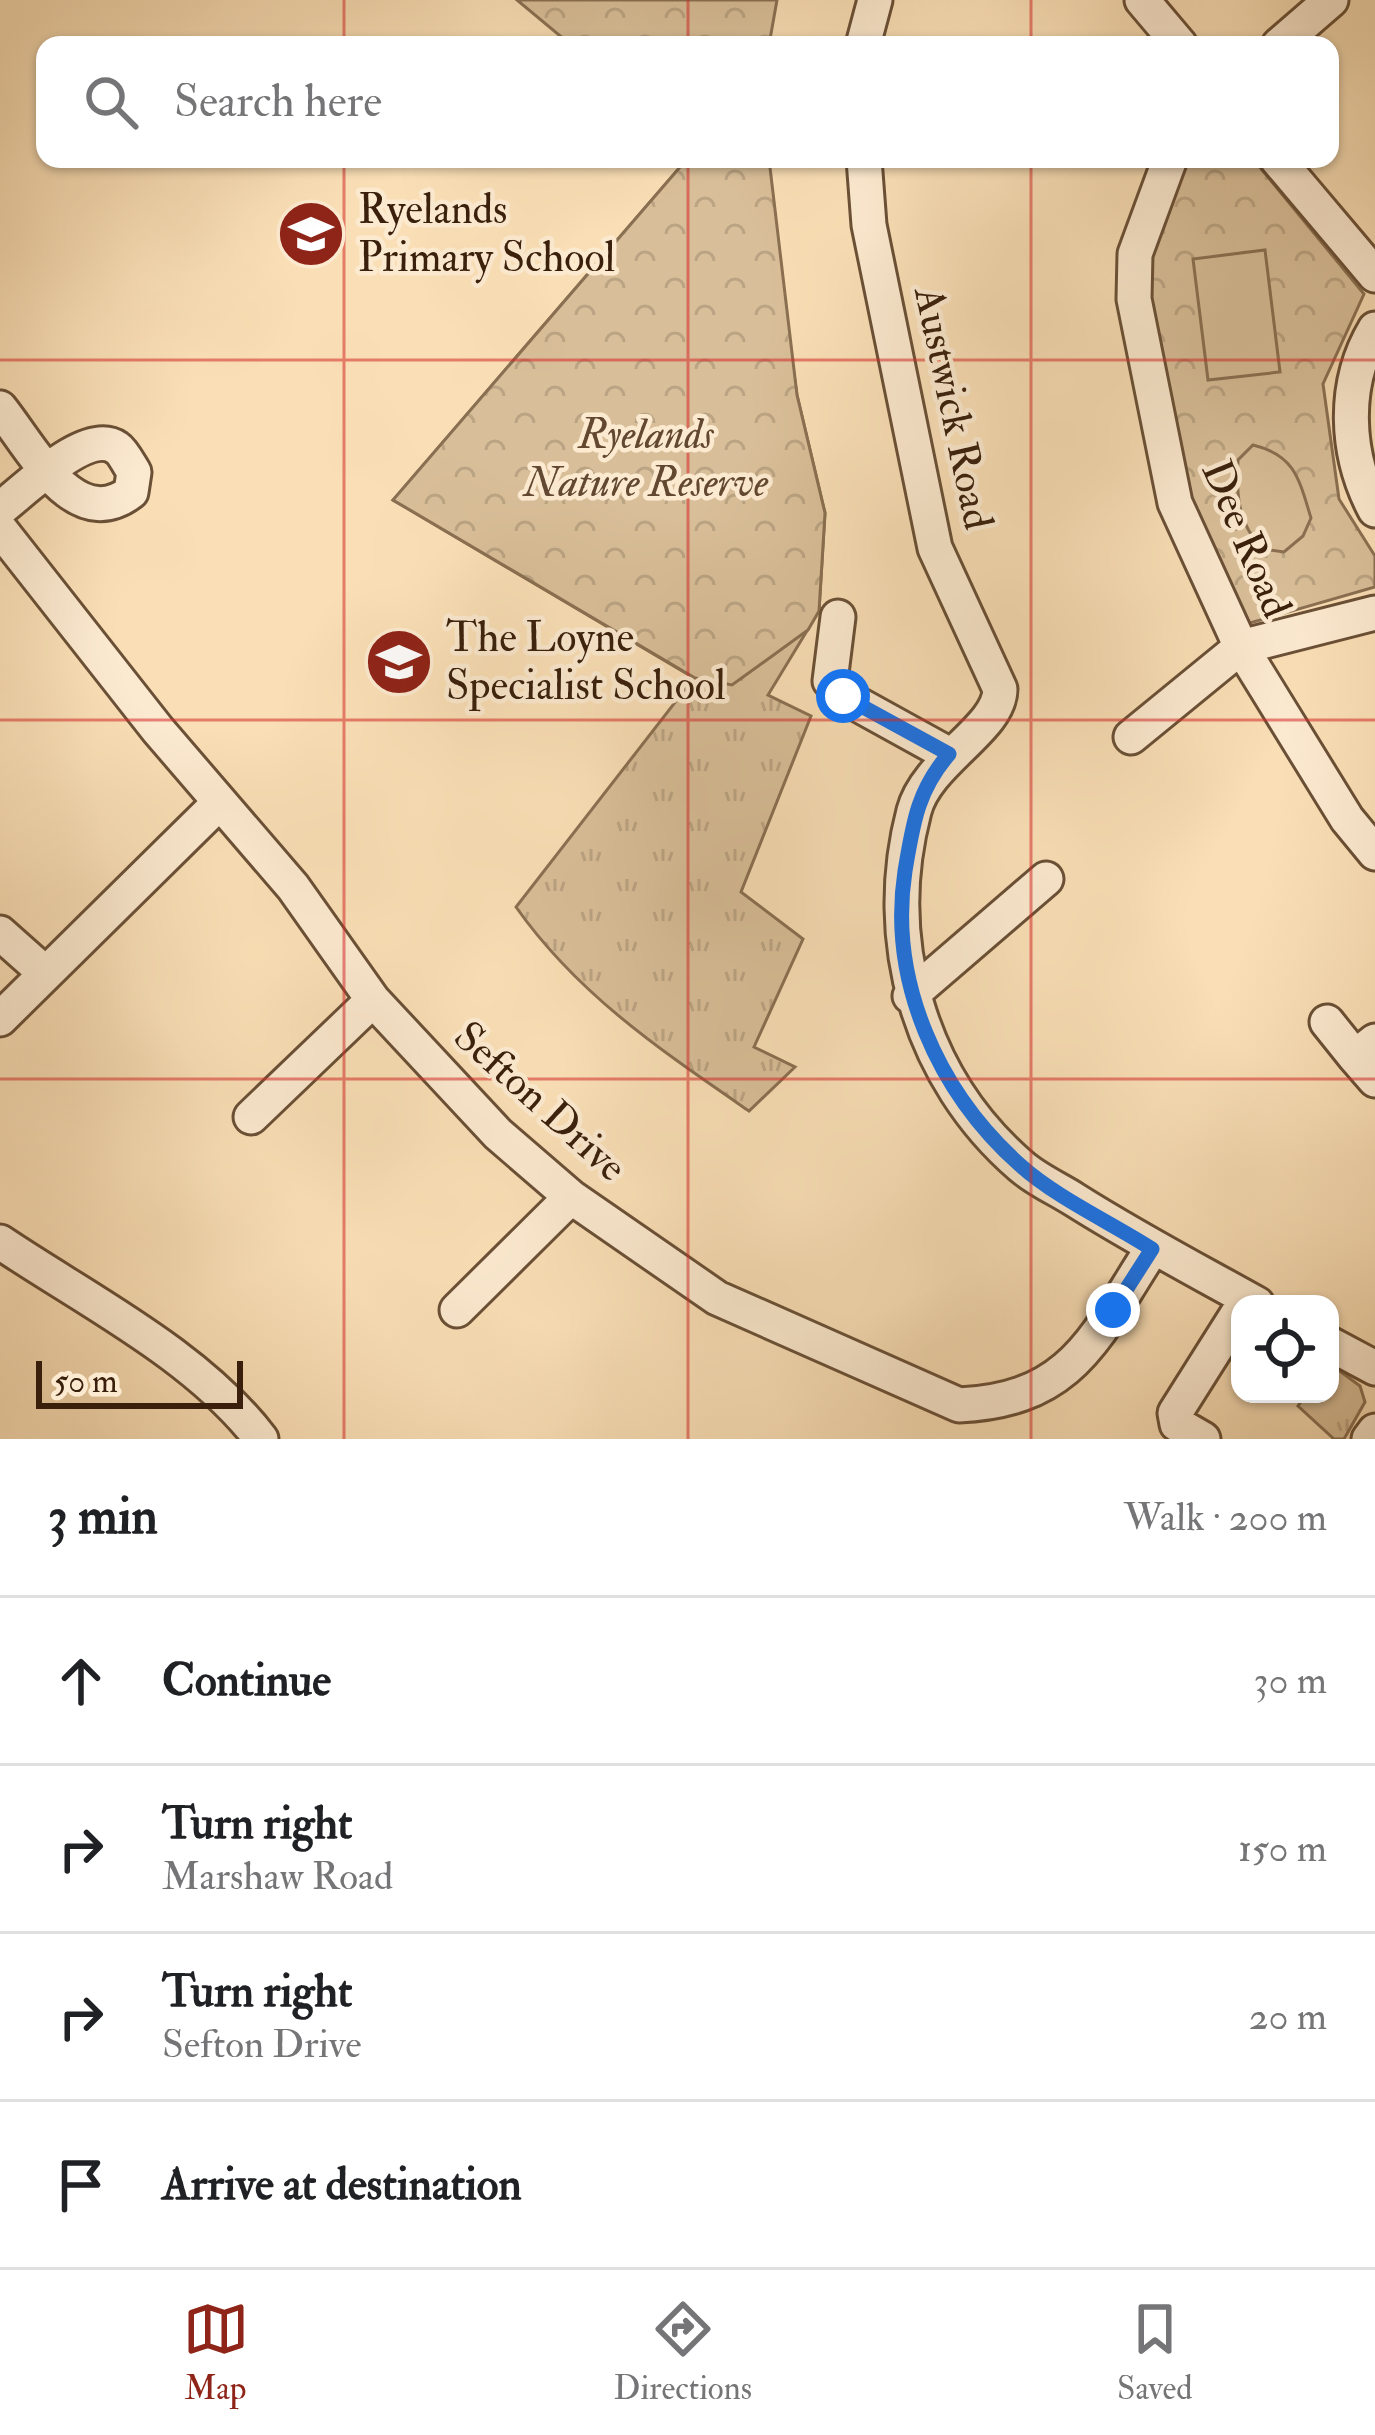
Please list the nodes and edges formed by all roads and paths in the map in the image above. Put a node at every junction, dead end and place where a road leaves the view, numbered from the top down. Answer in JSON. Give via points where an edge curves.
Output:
{"nodes":[{"id":1,"x":875,"y":0,"type":"edge"},
{"id":2,"x":1142,"y":0,"type":"edge"},
{"id":3,"x":1331,"y":0,"type":"edge"},
{"id":4,"x":865,"y":36,"type":"edge"},
{"id":5,"x":1172,"y":36,"type":"edge"},
{"id":6,"x":1289,"y":36,"type":"edge"},
{"id":7,"x":865,"y":168,"type":"edge"},
{"id":8,"x":1167,"y":168,"type":"edge"},
{"id":9,"x":1285,"y":168,"type":"edge"},
{"id":10,"x":1375,"y":275,"type":"edge"},
{"id":11,"x":1375,"y":329,"type":"edge"},
{"id":12,"x":0,"y":408,"type":"edge"},
{"id":13,"x":0,"y":509,"type":"edge"},
{"id":14,"x":1375,"y":510,"type":"edge"},
{"id":15,"x":0,"y":529,"type":"edge"},
{"id":16,"x":1375,"y":613,"type":"edge"},
{"id":17,"x":838,"y":617,"type":"dead end"},
{"id":18,"x":1241,"y":647,"type":"junction"},
{"id":19,"x":1131,"y":737,"type":"dead end"},
{"id":20,"x":949,"y":754,"type":"junction"},
{"id":21,"x":220,"y":802,"type":"junction"},
{"id":22,"x":1375,"y":853,"type":"edge"},
{"id":23,"x":1046,"y":879,"type":"dead end"},
{"id":24,"x":0,"y":933,"type":"edge"},
{"id":25,"x":45,"y":973,"type":"junction"},
{"id":26,"x":910,"y":996,"type":"junction"},
{"id":27,"x":373,"y":1000,"type":"junction"},
{"id":28,"x":0,"y":1019,"type":"edge"},
{"id":29,"x":1327,"y":1022,"type":"dead end"},
{"id":30,"x":1368,"y":1059,"type":"edge"},
{"id":31,"x":250,"y":1117,"type":"dead end"},
{"id":32,"x":572,"y":1197,"type":"junction"},
{"id":33,"x":0,"y":1242,"type":"edge"},
{"id":34,"x":1152,"y":1249,"type":"junction"},
{"id":35,"x":1231,"y":1295,"type":"edge"},
{"id":36,"x":458,"y":1310,"type":"dead end"},
{"id":37,"x":1231,"y":1331,"type":"edge"},
{"id":38,"x":1339,"y":1349,"type":"edge"},
{"id":39,"x":1375,"y":1368,"type":"edge"},
{"id":40,"x":1375,"y":1431,"type":"edge"},
{"id":41,"x":261,"y":1439,"type":"edge"},
{"id":42,"x":1203,"y":1439,"type":"edge"},
{"id":43,"x":1369,"y":1439,"type":"edge"}],
"edges":[{"from":1,"to":4,"type":"street"},
{"from":2,"to":5,"type":"street"},
{"from":3,"to":6,"type":"street"},
{"from":7,"to":20,"type":"street","name":"Austwick Road","via":[[868,225],[935,548],[1000,689],[996,711]]},
{"from":8,"to":18,"type":"street","name":"Dee Road","via":[[1135,254],[1134,299],[1175,503]]},
{"from":9,"to":10,"type":"street"},
{"from":11,"to":14,"type":"street","via":[[1351,383],[1353,439]]},
{"from":12,"to":13,"type":"street","via":[[51,471]]},
{"from":15,"to":21,"type":"street","name":"Sefton Drive"},
{"from":16,"to":18,"type":"street"},
{"from":17,"to":20,"type":"street","via":[[830,681]]},
{"from":18,"to":19,"type":"street"},
{"from":18,"to":22,"type":"street","name":"Dee Road"},
{"from":20,"to":26,"type":"street","via":[[927,778],[914,811],[898,914]]},
{"from":21,"to":25,"type":"street"},
{"from":21,"to":27,"type":"street","name":"Sefton Drive"},
{"from":23,"to":26,"type":"street"},
{"from":24,"to":25,"type":"street"},
{"from":25,"to":28,"type":"street"},
{"from":26,"to":34,"type":"street","via":[[958,1096],[1022,1167]]},
{"from":27,"to":31,"type":"street"},
{"from":27,"to":32,"type":"street","name":"Sefton Drive","via":[[484,1121]]},
{"from":29,"to":30,"type":"street"},
{"from":32,"to":34,"type":"street","name":"Sefton Drive","via":[[717,1298],[959,1406],[1048,1386],[1084,1355]]},
{"from":32,"to":36,"type":"street"},
{"from":33,"to":41,"type":"street","via":[[160,1350],[238,1409]]},
{"from":34,"to":35,"type":"street"},
{"from":37,"to":42,"type":"street","via":[[1175,1413],[1177,1424]]},
{"from":38,"to":39,"type":"street"},
{"from":40,"to":43,"type":"street"}]}
